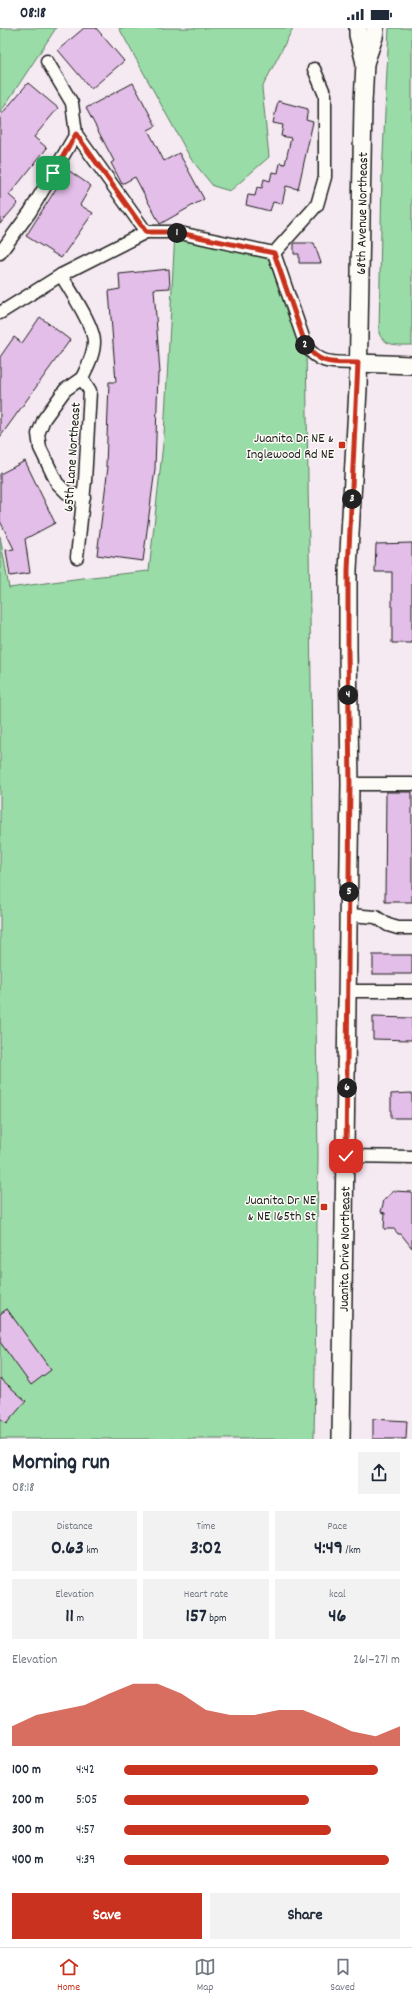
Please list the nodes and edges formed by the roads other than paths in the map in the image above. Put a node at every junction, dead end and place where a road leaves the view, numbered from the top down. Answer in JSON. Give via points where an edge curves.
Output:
{"nodes":[{"id":1,"x":358,"y":28,"type":"edge"},
{"id":2,"x":375,"y":28,"type":"edge"},
{"id":3,"x":47,"y":61,"type":"dead end"},
{"id":4,"x":365,"y":63,"type":"junction"},
{"id":5,"x":314,"y":69,"type":"dead end"},
{"id":6,"x":76,"y":134,"type":"junction"},
{"id":7,"x":146,"y":232,"type":"junction"},
{"id":8,"x":0,"y":253,"type":"edge"},
{"id":9,"x":274,"y":253,"type":"junction"},
{"id":10,"x":61,"y":275,"type":"junction"},
{"id":11,"x":0,"y":313,"type":"edge"},
{"id":12,"x":358,"y":363,"type":"junction"},
{"id":13,"x":412,"y":365,"type":"edge"},
{"id":14,"x":82,"y":378,"type":"junction"},
{"id":15,"x":84,"y":497,"type":"junction"},
{"id":16,"x":77,"y":557,"type":"dead end"},
{"id":17,"x":350,"y":784,"type":"junction"},
{"id":18,"x":412,"y":784,"type":"edge"},
{"id":19,"x":348,"y":915,"type":"junction"},
{"id":20,"x":412,"y":928,"type":"edge"},
{"id":21,"x":348,"y":991,"type":"junction"},
{"id":22,"x":412,"y":991,"type":"edge"},
{"id":23,"x":346,"y":1156,"type":"junction"},
{"id":24,"x":412,"y":1157,"type":"edge"},
{"id":25,"x":341,"y":1439,"type":"edge"}],
"edges":[{"from":1,"to":4,"type":"main road","name":"68th Avenue Northeast"},
{"from":2,"to":4,"type":"main road","name":"68th Avenue Northeast"},
{"from":3,"to":6,"type":"street","via":[[72,103]]},
{"from":4,"to":12,"type":"main road","name":"68th Avenue Northeast"},
{"from":5,"to":9,"type":"street","via":[[325,95],[324,177],[317,205]]},
{"from":6,"to":7,"type":"street"},
{"from":6,"to":8,"type":"street","via":[[30,212]]},
{"from":7,"to":9,"type":"street","via":[[175,232]]},
{"from":7,"to":10,"type":"street"},
{"from":9,"to":12,"type":"street","via":[[306,346],[313,356],[323,362]]},
{"from":10,"to":11,"type":"street"},
{"from":10,"to":14,"type":"street","via":[[90,327],[94,341],[93,354]]},
{"from":12,"to":13,"type":"main road"},
{"from":12,"to":17,"type":"main road","name":"Juanita Drive Northeast","via":[[348,570]]},
{"from":14,"to":15,"type":"street","name":"65th Lane Northeast","via":[[90,391]]},
{"from":14,"to":15,"type":"street","via":[[65,390],[44,419],[38,434],[40,448],[57,482],[67,493]]},
{"from":15,"to":16,"type":"street","name":"65th Lane Northeast"},
{"from":17,"to":18,"type":"street"},
{"from":17,"to":19,"type":"main road","name":"Juanita Drive Northeast"},
{"from":19,"to":20,"type":"street","via":[[376,917],[393,927]]},
{"from":19,"to":21,"type":"main road","name":"Juanita Drive Northeast"},
{"from":21,"to":22,"type":"street"},
{"from":21,"to":23,"type":"main road","name":"Juanita Drive Northeast"},
{"from":23,"to":24,"type":"street"},
{"from":23,"to":25,"type":"main road","name":"Juanita Drive Northeast"}]}
